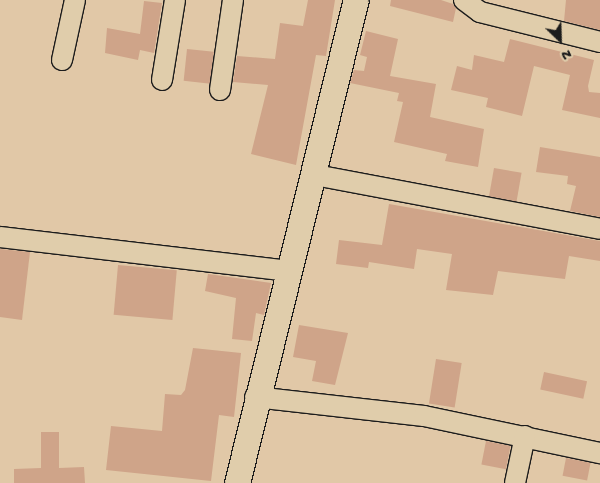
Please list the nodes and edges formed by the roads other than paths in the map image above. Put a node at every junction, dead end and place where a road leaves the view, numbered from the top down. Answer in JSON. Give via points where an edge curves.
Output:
{"nodes":[{"id":1,"x":75,"y":0,"type":"edge"},
{"id":2,"x":175,"y":0,"type":"edge"},
{"id":3,"x":233,"y":0,"type":"edge"},
{"id":4,"x":356,"y":0,"type":"edge"},
{"id":5,"x":464,"y":0,"type":"edge"},
{"id":6,"x":600,"y":42,"type":"edge"},
{"id":7,"x":62,"y":60,"type":"dead end"},
{"id":8,"x":162,"y":80,"type":"dead end"},
{"id":9,"x":220,"y":90,"type":"dead end"},
{"id":10,"x":315,"y":175,"type":"junction"},
{"id":11,"x":600,"y":228,"type":"edge"},
{"id":12,"x":0,"y":237,"type":"edge"},
{"id":13,"x":288,"y":271,"type":"junction"},
{"id":14,"x":255,"y":397,"type":"junction"},
{"id":15,"x":525,"y":436,"type":"junction"},
{"id":16,"x":600,"y":453,"type":"edge"},
{"id":17,"x":236,"y":482,"type":"edge"},
{"id":18,"x":515,"y":483,"type":"edge"}],
"edges":[{"from":1,"to":7,"type":"street"},
{"from":2,"to":8,"type":"street"},
{"from":3,"to":9,"type":"street"},
{"from":4,"to":10,"type":"main road"},
{"from":5,"to":6,"type":"street","via":[[480,12]]},
{"from":10,"to":11,"type":"street"},
{"from":10,"to":13,"type":"main road"},
{"from":12,"to":13,"type":"street"},
{"from":13,"to":14,"type":"main road"},
{"from":14,"to":15,"type":"street","via":[[424,416]]},
{"from":14,"to":17,"type":"main road"},
{"from":15,"to":16,"type":"street"},
{"from":15,"to":18,"type":"street"}]}
